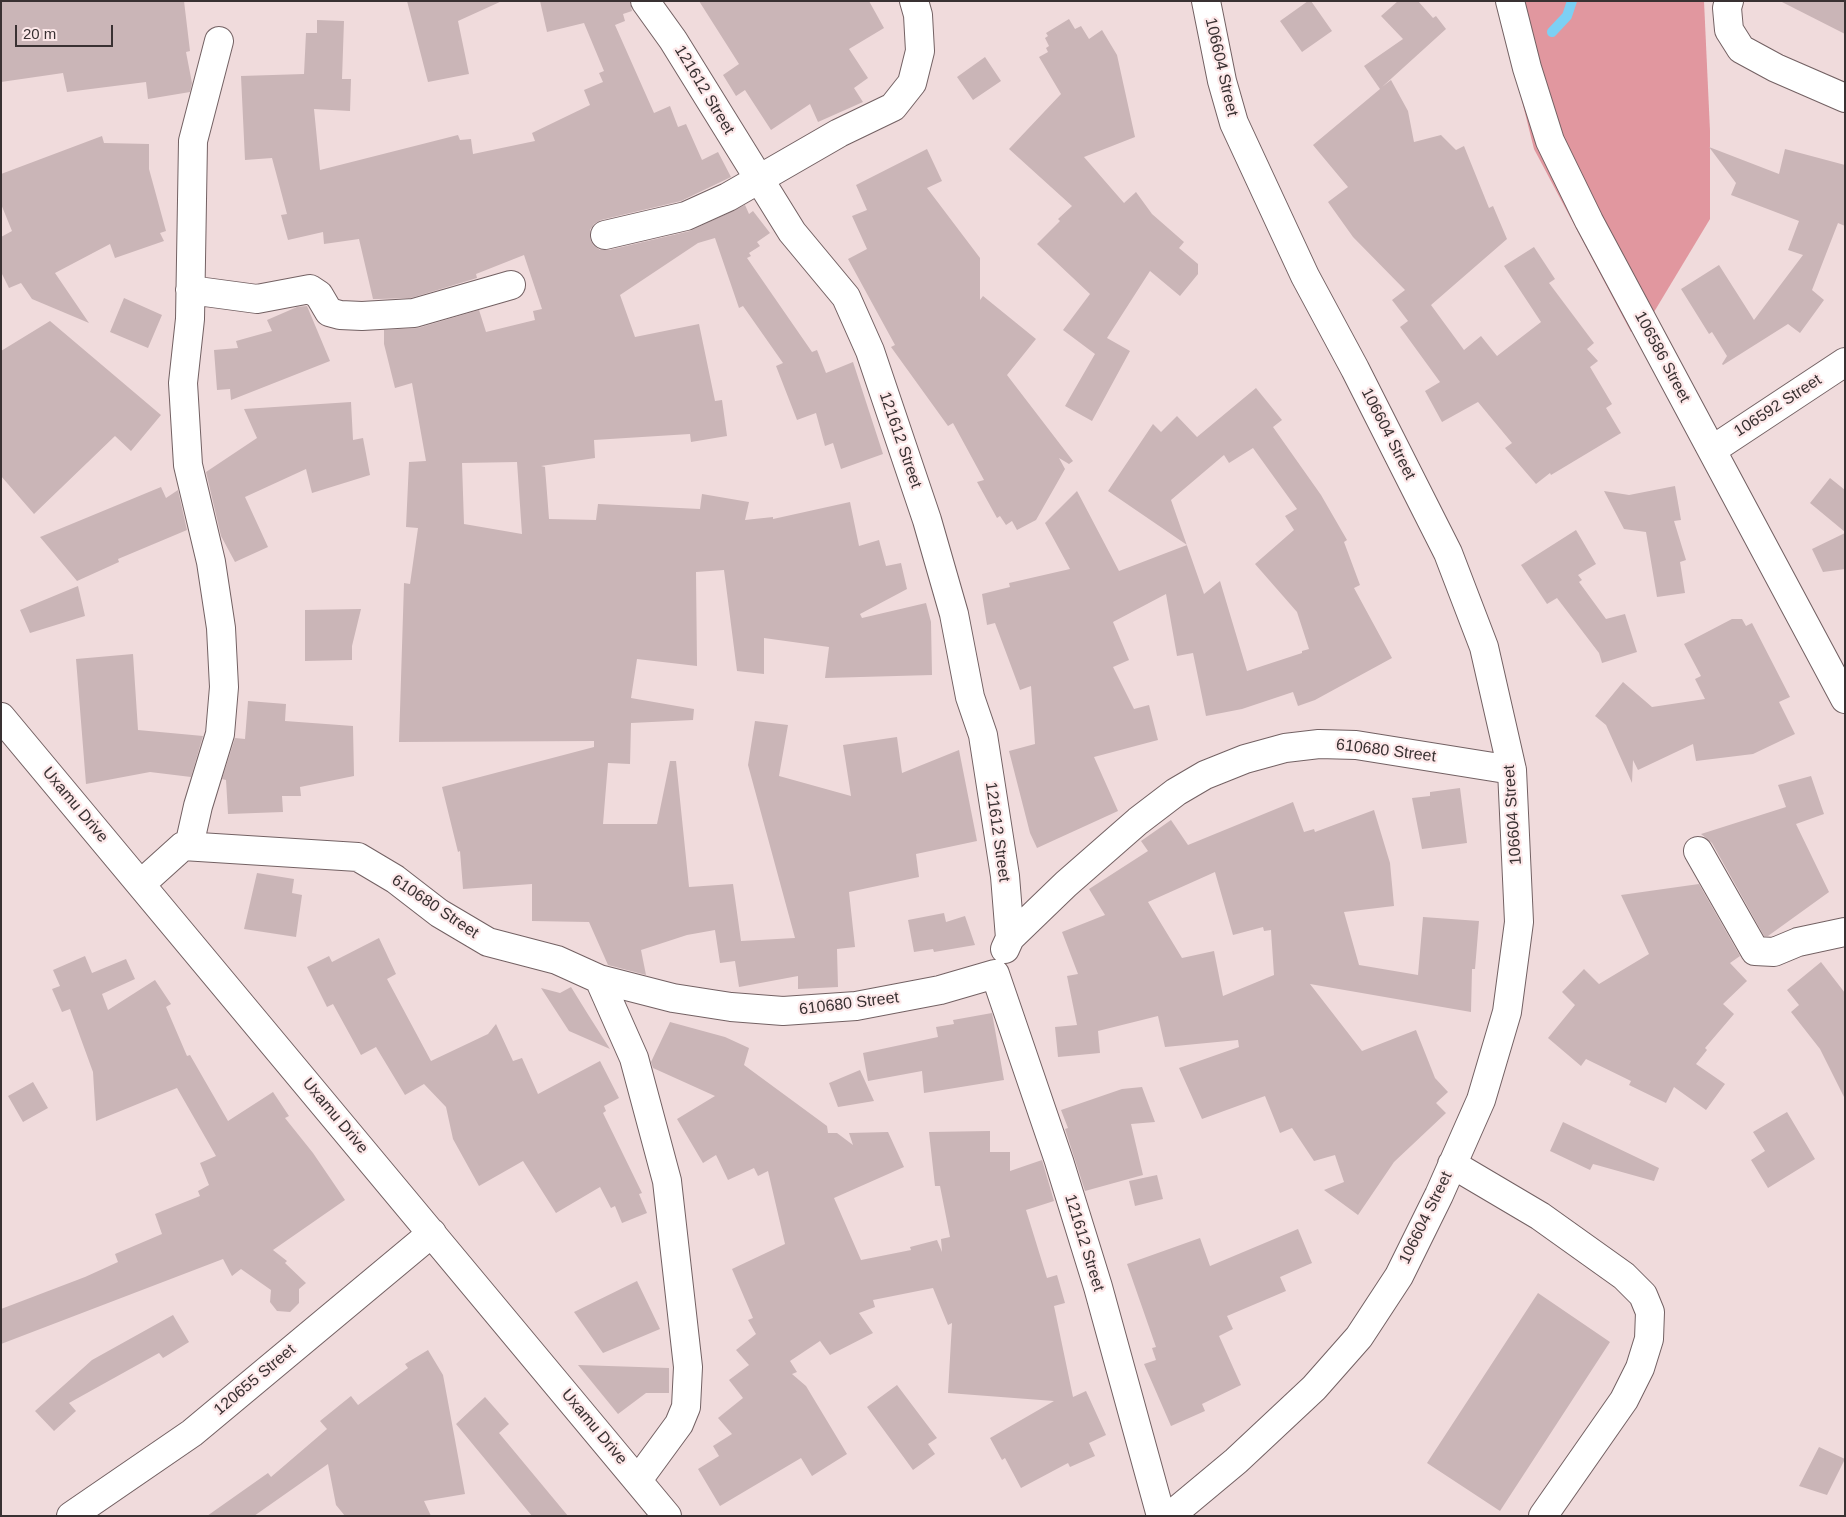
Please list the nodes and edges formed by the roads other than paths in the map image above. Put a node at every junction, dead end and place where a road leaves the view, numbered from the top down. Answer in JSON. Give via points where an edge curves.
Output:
{"nodes":[{"id":1,"x":645,"y":1,"type":"edge"},
{"id":2,"x":914,"y":1,"type":"edge"},
{"id":3,"x":1206,"y":1,"type":"edge"},
{"id":4,"x":1510,"y":1,"type":"edge"},
{"id":5,"x":1729,"y":1,"type":"edge"},
{"id":6,"x":219,"y":41,"type":"dead end"},
{"id":7,"x":1845,"y":98,"type":"edge"},
{"id":8,"x":758,"y":180,"type":"junction"},
{"id":9,"x":605,"y":235,"type":"dead end"},
{"id":10,"x":511,"y":285,"type":"dead end"},
{"id":11,"x":190,"y":290,"type":"junction"},
{"id":12,"x":1845,"y":362,"type":"edge"},
{"id":13,"x":1712,"y":450,"type":"junction"},
{"id":14,"x":1845,"y":699,"type":"edge"},
{"id":15,"x":1,"y":717,"type":"edge"},
{"id":16,"x":1512,"y":770,"type":"junction"},
{"id":17,"x":189,"y":846,"type":"junction"},
{"id":18,"x":1698,"y":850,"type":"dead end"},
{"id":19,"x":142,"y":883,"type":"junction"},
{"id":20,"x":1845,"y":932,"type":"edge"},
{"id":21,"x":1010,"y":938,"type":"junction"},
{"id":22,"x":995,"y":974,"type":"junction"},
{"id":23,"x":598,"y":979,"type":"junction"},
{"id":24,"x":1452,"y":1164,"type":"junction"},
{"id":25,"x":432,"y":1233,"type":"junction"},
{"id":26,"x":638,"y":1480,"type":"junction"},
{"id":27,"x":71,"y":1516,"type":"edge"},
{"id":28,"x":667,"y":1516,"type":"edge"},
{"id":29,"x":1162,"y":1516,"type":"edge"},
{"id":30,"x":1170,"y":1516,"type":"edge"},
{"id":31,"x":1542,"y":1516,"type":"edge"}],
"edges":[{"from":1,"to":8,"type":"street","name":"121612 Street","via":[[673,40]]},
{"from":2,"to":8,"type":"street","via":[[920,51],[912,83],[903,97],[893,107],[839,133]]},
{"from":3,"to":16,"type":"street","name":"106604 Street","via":[[1234,123],[1304,276],[1448,553],[1484,647]]},
{"from":4,"to":13,"type":"street","name":"106586 Street","via":[[1526,68],[1550,142]]},
{"from":5,"to":7,"type":"street","via":[[1729,30],[1741,49]]},
{"from":6,"to":11,"type":"street","via":[[193,141]]},
{"from":8,"to":9,"type":"street","via":[[686,216]]},
{"from":8,"to":21,"type":"street","name":"121612 Street","via":[[792,232],[846,296],[870,351],[924,511],[954,614],[970,697],[983,735],[1005,876]]},
{"from":10,"to":11,"type":"street","via":[[414,313],[362,316],[329,312],[319,294],[310,289],[257,299]]},
{"from":11,"to":17,"type":"street","via":[[183,383],[188,465],[212,562],[221,628],[224,687],[220,734]]},
{"from":12,"to":13,"type":"street","name":"106592 Street"},
{"from":13,"to":14,"type":"street","name":"106586 Street"},
{"from":15,"to":19,"type":"street","name":"Uxamu Drive"},
{"from":16,"to":21,"type":"street","name":"610680 Street","via":[[1356,745],[1310,745],[1245,758],[1205,775],[1168,798],[1066,884]]},
{"from":16,"to":24,"type":"street","name":"106604 Street","via":[[1519,922],[1507,1012],[1481,1100]]},
{"from":17,"to":19,"type":"street","via":[[183,846]]},
{"from":17,"to":23,"type":"street","name":"610680 Street","via":[[358,857],[395,879],[439,913],[488,942],[557,960]]},
{"from":18,"to":20,"type":"street","via":[[1755,951],[1774,952],[1798,942]]},
{"from":19,"to":25,"type":"street","name":"Uxamu Drive"},
{"from":21,"to":22,"type":"street","name":"610680 Street"},
{"from":22,"to":23,"type":"street","name":"610680 Street","via":[[940,990],[856,1006],[784,1012],[673,998]]},
{"from":22,"to":29,"type":"street","name":"121612 Street","via":[[1098,1287]]},
{"from":23,"to":26,"type":"street","via":[[634,1058],[667,1181],[688,1367],[686,1407],[679,1424]]},
{"from":24,"to":30,"type":"street","name":"106604 Street","via":[[1399,1276],[1359,1337],[1314,1388],[1236,1461]]},
{"from":24,"to":31,"type":"street","via":[[1540,1216],[1624,1276],[1643,1295],[1650,1312],[1649,1339],[1640,1368],[1624,1400]]},
{"from":25,"to":26,"type":"street","name":"Uxamu Drive"},
{"from":25,"to":27,"type":"street","name":"120655 Street","via":[[192,1432]]},
{"from":26,"to":28,"type":"street","name":"Uxamu Drive"}]}
